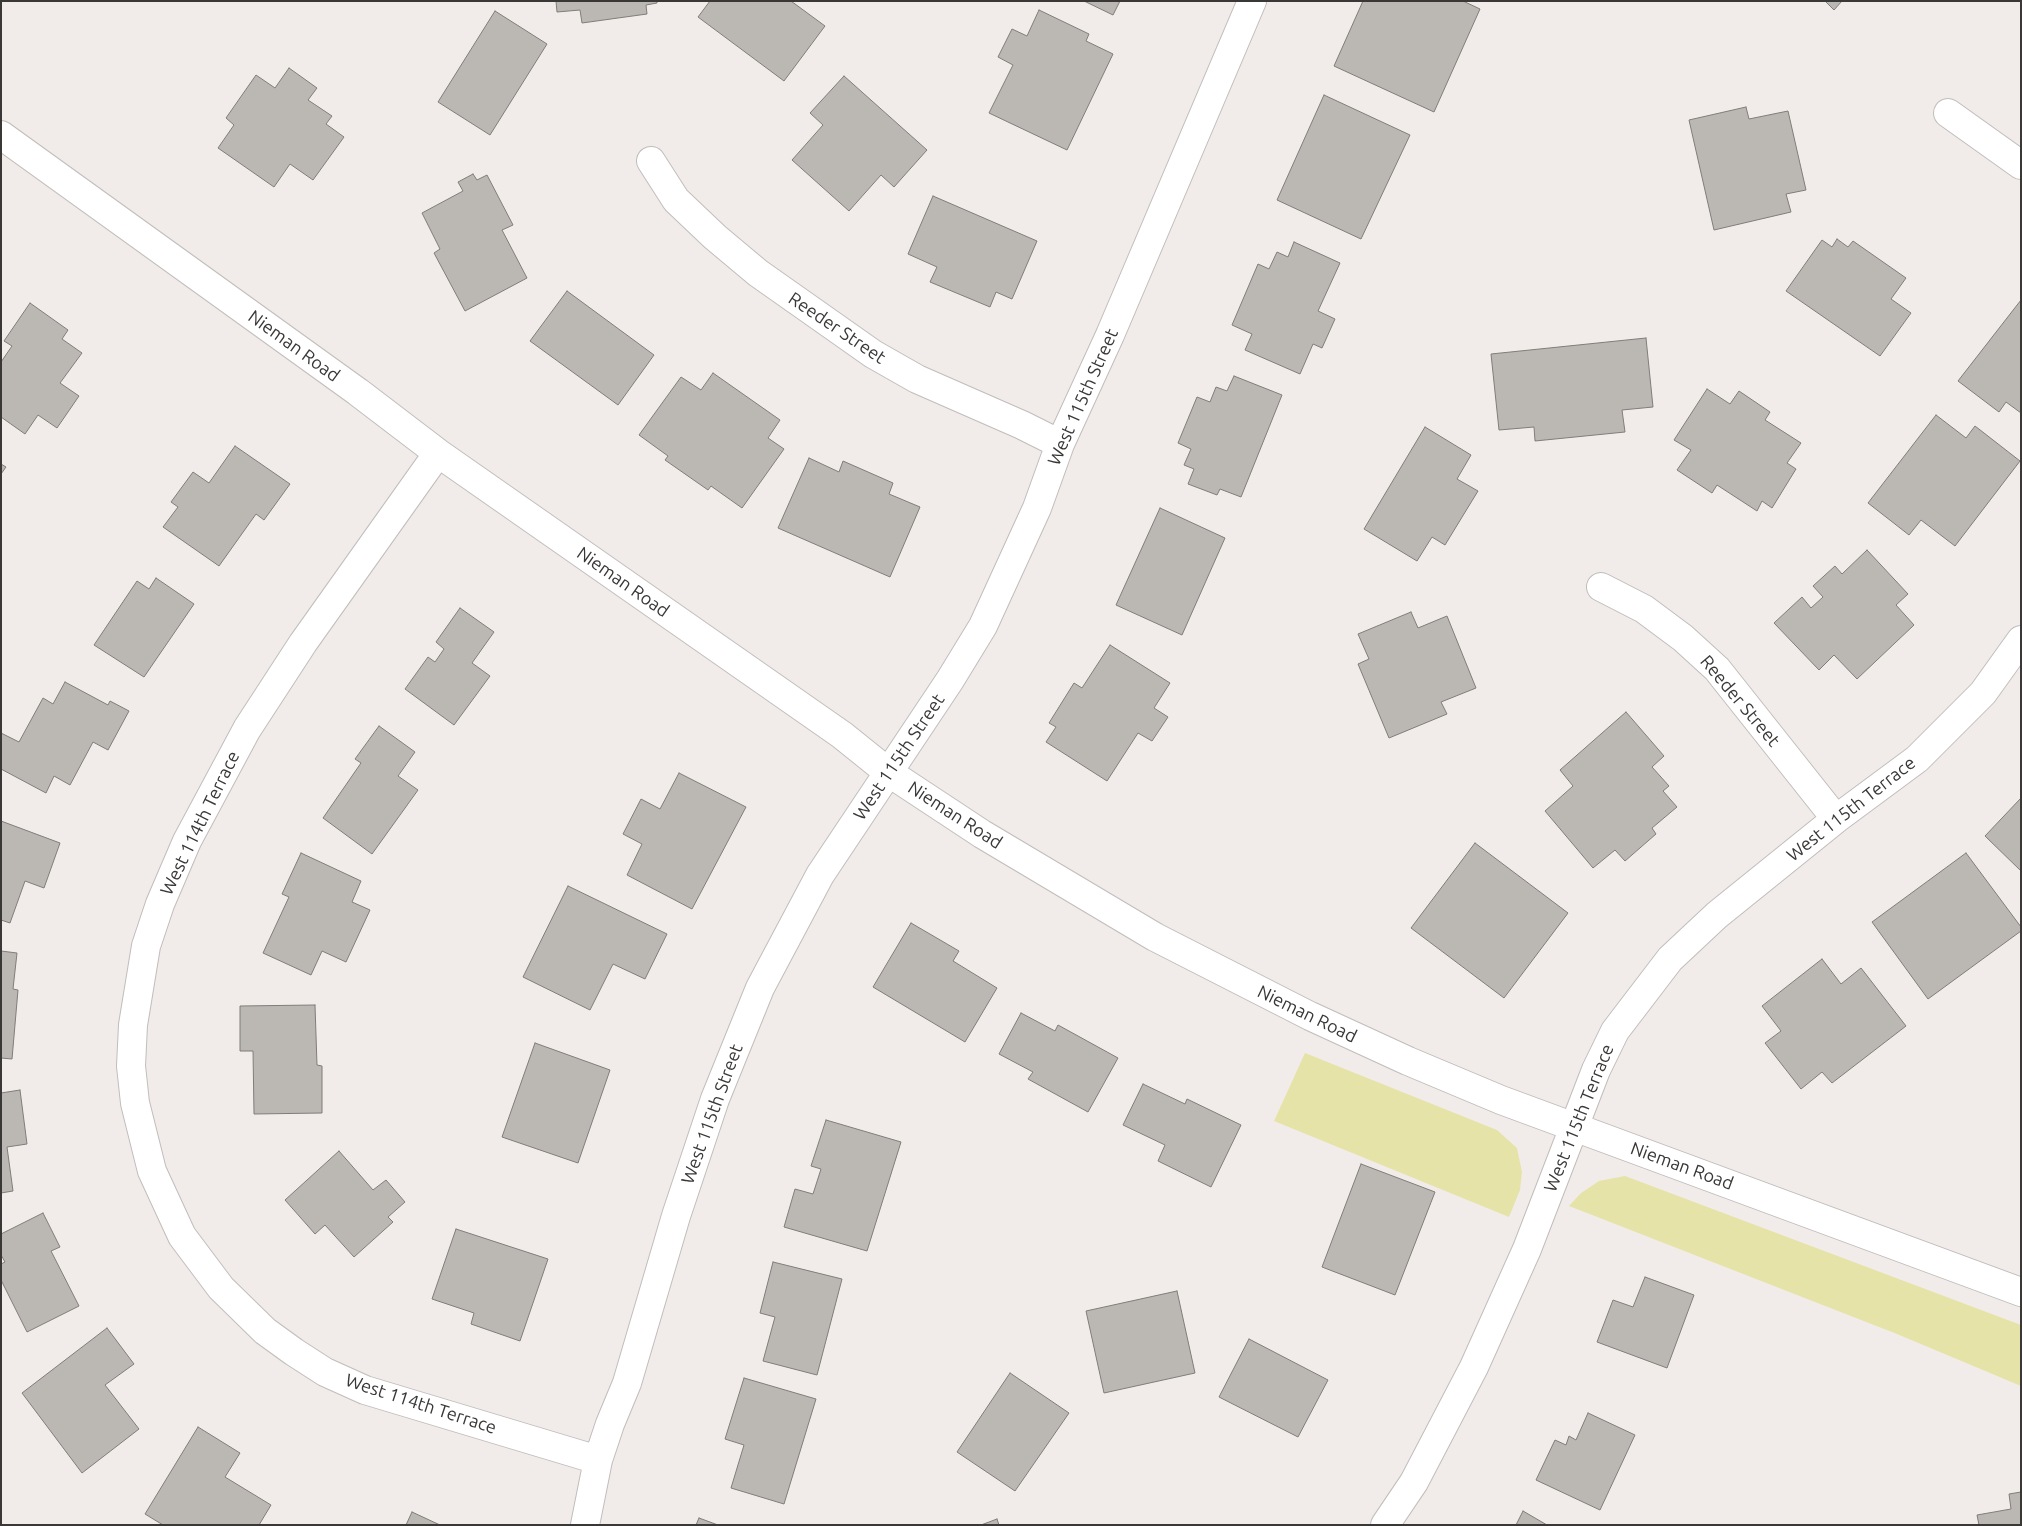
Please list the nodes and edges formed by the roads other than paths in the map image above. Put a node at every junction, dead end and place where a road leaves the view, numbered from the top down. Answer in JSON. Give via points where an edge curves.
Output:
{"nodes":[{"id":1,"x":1252,"y":1,"type":"edge"},
{"id":2,"x":1948,"y":113,"type":"dead end"},
{"id":3,"x":5,"y":146,"type":"edge"},
{"id":4,"x":651,"y":161,"type":"dead end"},
{"id":5,"x":2021,"y":165,"type":"edge"},
{"id":6,"x":1060,"y":444,"type":"junction"},
{"id":7,"x":438,"y":453,"type":"junction"},
{"id":8,"x":1601,"y":587,"type":"dead end"},
{"id":9,"x":2021,"y":640,"type":"edge"},
{"id":10,"x":888,"y":772,"type":"junction"},
{"id":11,"x":1836,"y":819,"type":"junction"},
{"id":12,"x":1574,"y":1126,"type":"junction"},
{"id":13,"x":2021,"y":1292,"type":"edge"},
{"id":14,"x":598,"y":1460,"type":"junction"},
{"id":15,"x":585,"y":1525,"type":"edge"},
{"id":16,"x":1385,"y":1525,"type":"edge"}],
"edges":[{"from":1,"to":6,"type":"street","name":"West 115th Street","via":[[1110,335]]},
{"from":2,"to":5,"type":"street"},
{"from":3,"to":7,"type":"street","name":"Nieman Road","via":[[358,392]]},
{"from":4,"to":6,"type":"street","name":"Reeder Street","via":[[676,200],[715,237],[758,273],[873,354],[917,379]]},
{"from":6,"to":10,"type":"street","name":"West 115th Street","via":[[1037,508],[983,626]]},
{"from":7,"to":10,"type":"street","name":"Nieman Road","via":[[834,730]]},
{"from":7,"to":14,"type":"street","name":"West 114th Terrace","via":[[246,729],[187,841],[146,946],[133,1025],[131,1066],[135,1103],[152,1171],[182,1236],[220,1288],[264,1330],[325,1372],[365,1390]]},
{"from":8,"to":11,"type":"street","name":"Reeder Street","via":[[1644,609],[1717,669]]},
{"from":9,"to":11,"type":"street","name":"West 115th Terrace","via":[[1983,693],[1917,759]]},
{"from":10,"to":12,"type":"street","name":"Nieman Road","via":[[982,834],[1155,937],[1310,1016],[1408,1061]]},
{"from":10,"to":14,"type":"street","name":"West 115th Street","via":[[820,875],[760,988],[715,1099],[676,1216],[627,1383]]},
{"from":11,"to":12,"type":"street","name":"West 115th Terrace","via":[[1716,915],[1670,959],[1615,1031]]},
{"from":12,"to":13,"type":"street","name":"Nieman Road"},
{"from":12,"to":16,"type":"street","name":"West 115th Terrace","via":[[1528,1249],[1474,1366],[1414,1482]]},
{"from":14,"to":15,"type":"street","name":"West 115th Street"}]}
